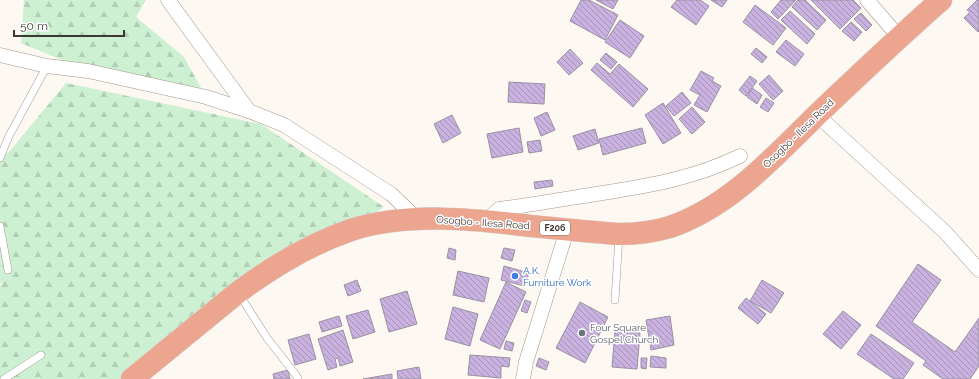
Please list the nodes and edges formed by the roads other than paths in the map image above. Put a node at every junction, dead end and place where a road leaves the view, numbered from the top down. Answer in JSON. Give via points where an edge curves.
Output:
{"nodes":[{"id":1,"x":168,"y":0,"type":"edge"},
{"id":2,"x":867,"y":0,"type":"edge"},
{"id":3,"x":942,"y":0,"type":"edge"},
{"id":4,"x":899,"y":37,"type":"junction"},
{"id":5,"x":0,"y":55,"type":"edge"},
{"id":6,"x":47,"y":66,"type":"junction"},
{"id":7,"x":249,"y":111,"type":"junction"},
{"id":8,"x":817,"y":115,"type":"junction"},
{"id":9,"x":740,"y":156,"type":"dead end"},
{"id":10,"x":0,"y":158,"type":"edge"},
{"id":11,"x":417,"y":219,"type":"junction"},
{"id":12,"x":486,"y":221,"type":"junction"},
{"id":13,"x":0,"y":226,"type":"edge"},
{"id":14,"x":567,"y":230,"type":"junction"},
{"id":15,"x":619,"y":234,"type":"junction"},
{"id":16,"x":8,"y":270,"type":"dead end"},
{"id":17,"x":979,"y":270,"type":"edge"},
{"id":18,"x":237,"y":293,"type":"junction"},
{"id":19,"x":615,"y":300,"type":"dead end"},
{"id":20,"x":41,"y":355,"type":"dead end"},
{"id":21,"x":4,"y":379,"type":"edge"},
{"id":22,"x":132,"y":379,"type":"edge"},
{"id":23,"x":298,"y":379,"type":"edge"},
{"id":24,"x":523,"y":379,"type":"edge"}],
"edges":[{"from":1,"to":7,"type":"street"},
{"from":2,"to":4,"type":"street"},
{"from":3,"to":4,"type":"main road","name":"Osogbo - Ilesa Road","number":"F206"},
{"from":4,"to":8,"type":"main road","name":"Osogbo - Ilesa Road","number":"F206"},
{"from":5,"to":6,"type":"street"},
{"from":6,"to":7,"type":"street","via":[[88,71],[206,97]]},
{"from":6,"to":10,"type":"lane"},
{"from":7,"to":11,"type":"street","via":[[284,125],[391,194]]},
{"from":8,"to":15,"type":"main road","name":"Osogbo - Ilesa Road","number":"F206","via":[[749,180],[712,206],[670,227],[638,234]]},
{"from":8,"to":17,"type":"street","via":[[945,232]]},
{"from":9,"to":12,"type":"street","via":[[685,178],[499,209]]},
{"from":11,"to":12,"type":"main road","name":"Osogbo - Ilesa Road","number":"F206"},
{"from":11,"to":18,"type":"main road","name":"Osogbo - Ilesa Road","number":"F206","via":[[369,226],[330,239],[302,251]]},
{"from":12,"to":14,"type":"main road","name":"Osogbo - Ilesa Road","number":"F206"},
{"from":13,"to":16,"type":"lane"},
{"from":14,"to":15,"type":"main road","name":"Osogbo - Ilesa Road","number":"F206"},
{"from":14,"to":24,"type":"street"},
{"from":15,"to":19,"type":"lane"},
{"from":18,"to":22,"type":"main road","name":"Osogbo - Ilesa Road","number":"F206"},
{"from":18,"to":23,"type":"lane"},
{"from":20,"to":21,"type":"lane"}]}
